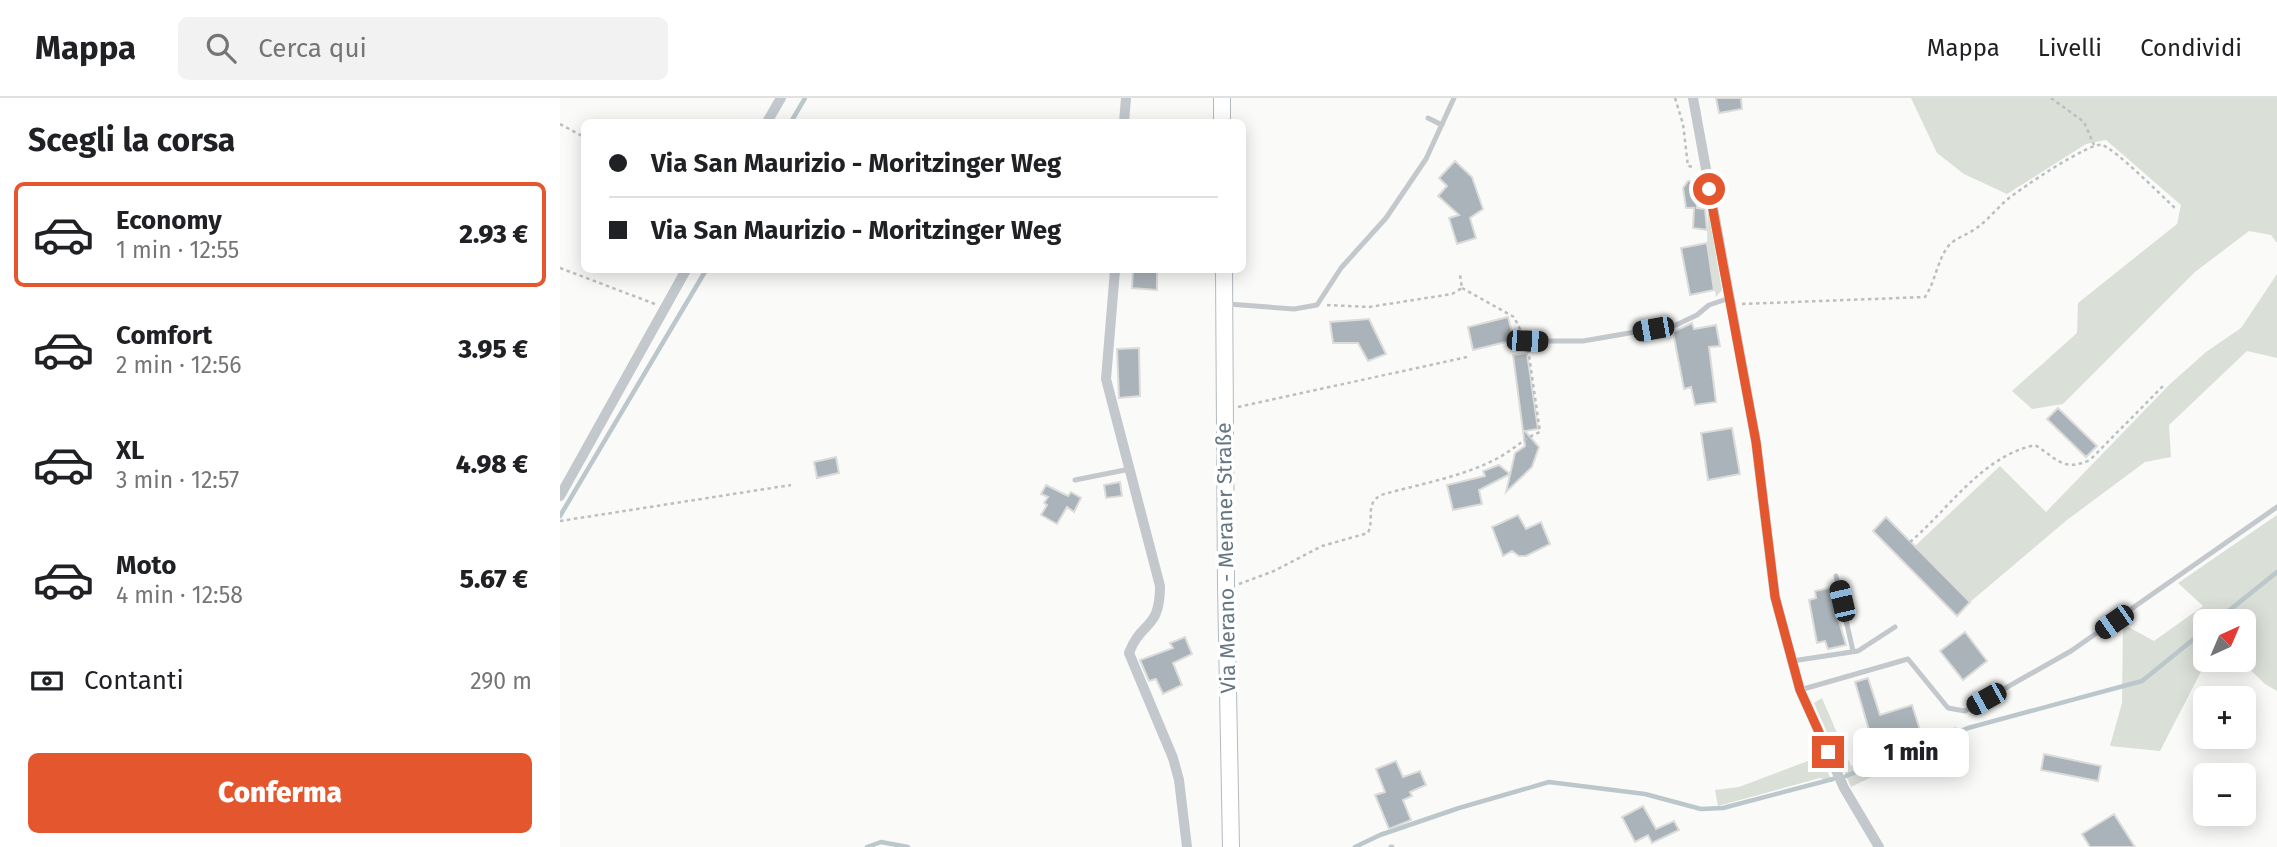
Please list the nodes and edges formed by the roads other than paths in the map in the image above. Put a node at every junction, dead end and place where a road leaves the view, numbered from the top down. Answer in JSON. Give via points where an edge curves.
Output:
{"nodes":[{"id":1,"x":781,"y":98,"type":"edge"},
{"id":2,"x":1126,"y":98,"type":"edge"},
{"id":3,"x":1222,"y":98,"type":"edge"},
{"id":4,"x":1454,"y":98,"type":"edge"},
{"id":5,"x":1693,"y":98,"type":"edge"},
{"id":6,"x":1427,"y":118,"type":"dead end"},
{"id":7,"x":769,"y":119,"type":"edge"},
{"id":8,"x":1124,"y":119,"type":"edge"},
{"id":9,"x":1222,"y":119,"type":"edge"},
{"id":10,"x":1443,"y":125,"type":"junction"},
{"id":11,"x":684,"y":273,"type":"edge"},
{"id":12,"x":1115,"y":273,"type":"edge"},
{"id":13,"x":1224,"y":273,"type":"edge"},
{"id":14,"x":1731,"y":301,"type":"junction"},
{"id":15,"x":1229,"y":304,"type":"junction"},
{"id":16,"x":1527,"y":341,"type":"road end"},
{"id":17,"x":1130,"y":469,"type":"junction"},
{"id":18,"x":1075,"y":480,"type":"dead end"},
{"id":19,"x":560,"y":496,"type":"edge"},
{"id":20,"x":2277,"y":507,"type":"edge"},
{"id":21,"x":1836,"y":576,"type":"dead end"},
{"id":22,"x":1895,"y":627,"type":"dead end"},
{"id":23,"x":1853,"y":651,"type":"junction"},
{"id":24,"x":1792,"y":661,"type":"junction"},
{"id":25,"x":1800,"y":690,"type":"junction"},
{"id":26,"x":1186,"y":847,"type":"edge"},
{"id":27,"x":1231,"y":847,"type":"edge"},
{"id":28,"x":1879,"y":847,"type":"edge"}],
"edges":[{"from":1,"to":7,"type":"street"},
{"from":2,"to":8,"type":"street"},
{"from":3,"to":9,"type":"main road"},
{"from":4,"to":10,"type":"lane"},
{"from":5,"to":14,"type":"street"},
{"from":6,"to":10,"type":"lane"},
{"from":10,"to":15,"type":"lane","via":[[1406,189],[1317,305],[1294,309]]},
{"from":11,"to":19,"type":"street"},
{"from":12,"to":17,"type":"street","via":[[1106,379]]},
{"from":13,"to":15,"type":"main road","name":"Via Merano - Meraner Straße"},
{"from":14,"to":16,"type":"lane","via":[[1709,305],[1676,325],[1583,341]]},
{"from":14,"to":24,"type":"street","via":[[1756,442],[1775,597]]},
{"from":15,"to":27,"type":"main road","name":"Via Merano - Meraner Straße","via":[[1224,408]]},
{"from":17,"to":18,"type":"lane"},
{"from":17,"to":26,"type":"street","via":[[1160,586],[1160,608],[1129,653],[1174,758]]},
{"from":20,"to":25,"type":"lane","via":[[2071,651],[1965,711],[1948,708],[1908,659]]},
{"from":21,"to":23,"type":"lane"},
{"from":22,"to":23,"type":"lane"},
{"from":23,"to":24,"type":"lane"},
{"from":24,"to":25,"type":"street"},
{"from":25,"to":28,"type":"street","via":[[1844,788]]}]}
